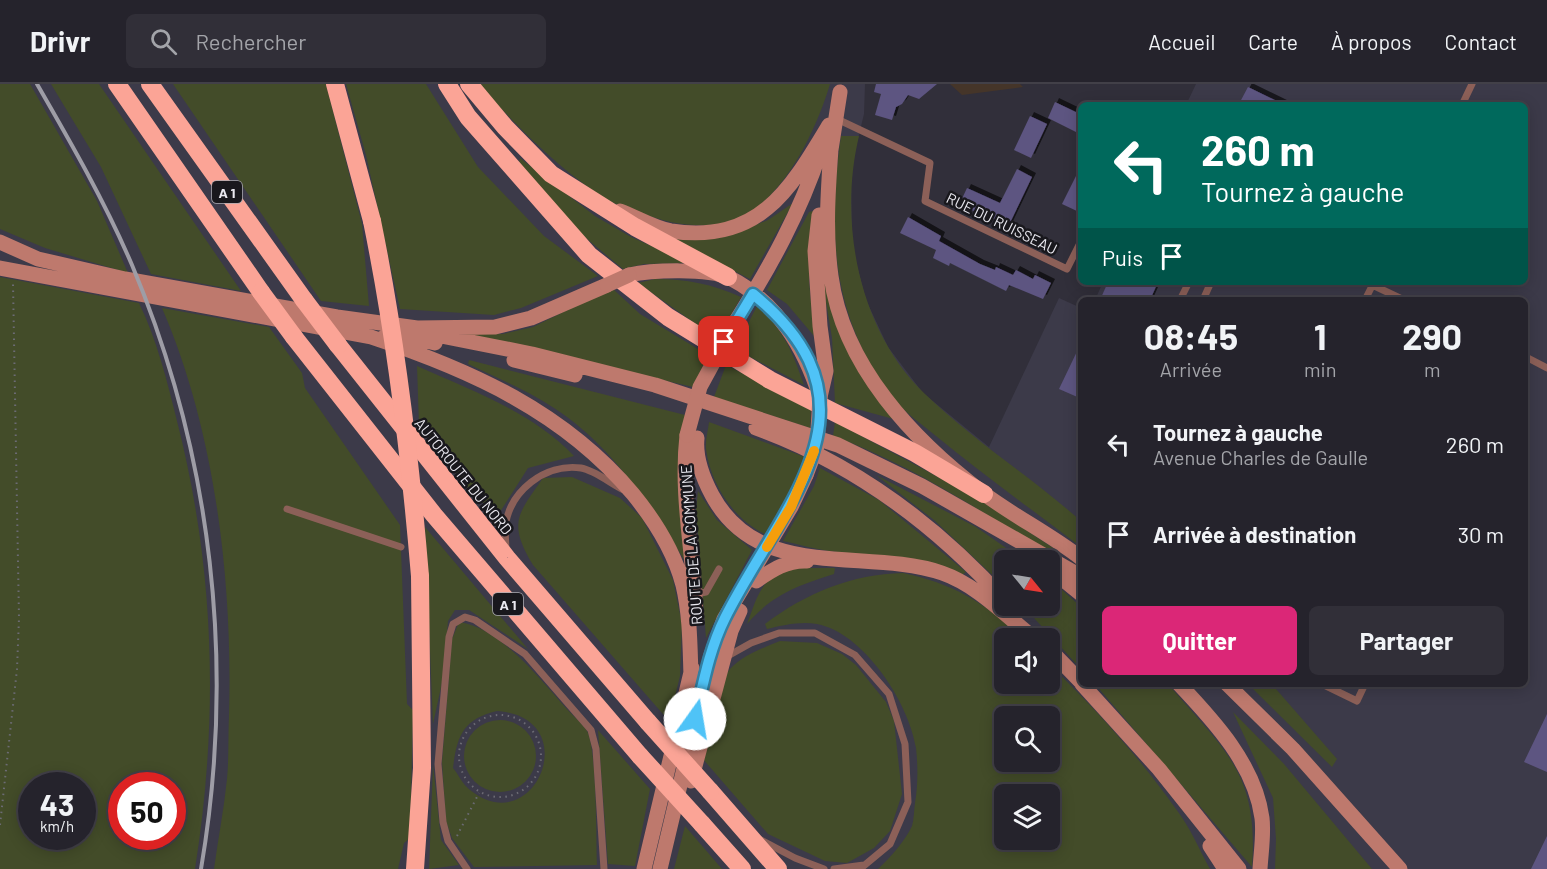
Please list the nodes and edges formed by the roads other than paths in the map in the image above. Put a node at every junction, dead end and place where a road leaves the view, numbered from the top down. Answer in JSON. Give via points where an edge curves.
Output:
{"nodes":[{"id":1,"x":117,"y":84,"type":"edge"},
{"id":2,"x":150,"y":84,"type":"edge"},
{"id":3,"x":335,"y":84,"type":"edge"},
{"id":4,"x":447,"y":84,"type":"edge"},
{"id":5,"x":469,"y":84,"type":"edge"},
{"id":6,"x":1472,"y":84,"type":"edge"},
{"id":7,"x":841,"y":88,"type":"edge"},
{"id":8,"x":1463,"y":102,"type":"edge"},
{"id":9,"x":833,"y":122,"type":"junction"},
{"id":10,"x":831,"y":149,"type":"junction"},
{"id":11,"x":603,"y":205,"type":"junction"},
{"id":12,"x":0,"y":242,"type":"edge"},
{"id":13,"x":1078,"y":247,"type":"edge"},
{"id":14,"x":0,"y":259,"type":"edge"},
{"id":15,"x":38,"y":259,"type":"junction"},
{"id":16,"x":7,"y":270,"type":"edge"},
{"id":17,"x":728,"y":277,"type":"junction"},
{"id":18,"x":1375,"y":285,"type":"edge"},
{"id":19,"x":753,"y":294,"type":"junction"},
{"id":20,"x":1398,"y":297,"type":"edge"},
{"id":21,"x":417,"y":328,"type":"junction"},
{"id":22,"x":372,"y":337,"type":"junction"},
{"id":23,"x":1528,"y":358,"type":"edge"},
{"id":24,"x":1547,"y":368,"type":"edge"},
{"id":25,"x":820,"y":397,"type":"junction"},
{"id":26,"x":692,"y":437,"type":"junction"},
{"id":27,"x":633,"y":494,"type":"junction"},
{"id":28,"x":984,"y":494,"type":"junction"},
{"id":29,"x":287,"y":509,"type":"dead end"},
{"id":30,"x":965,"y":510,"type":"junction"},
{"id":31,"x":768,"y":546,"type":"junction"},
{"id":32,"x":401,"y":547,"type":"dead end"},
{"id":33,"x":1023,"y":550,"type":"edge"},
{"id":34,"x":1078,"y":556,"type":"edge"},
{"id":35,"x":507,"y":558,"type":"junction"},
{"id":36,"x":846,"y":561,"type":"junction"},
{"id":37,"x":757,"y":564,"type":"junction"},
{"id":38,"x":719,"y":569,"type":"dead end"},
{"id":39,"x":1078,"y":575,"type":"edge"},
{"id":40,"x":1060,"y":577,"type":"edge"},
{"id":41,"x":756,"y":581,"type":"junction"},
{"id":42,"x":994,"y":591,"type":"edge"},
{"id":43,"x":1078,"y":592,"type":"edge"},
{"id":44,"x":696,"y":594,"type":"junction"},
{"id":45,"x":1019,"y":616,"type":"edge"},
{"id":46,"x":1022,"y":628,"type":"edge"},
{"id":47,"x":1030,"y":628,"type":"edge"},
{"id":48,"x":723,"y":660,"type":"junction"},
{"id":49,"x":1060,"y":660,"type":"edge"},
{"id":50,"x":691,"y":676,"type":"junction"},
{"id":51,"x":1078,"y":680,"type":"edge"},
{"id":52,"x":1085,"y":687,"type":"edge"},
{"id":53,"x":1182,"y":687,"type":"edge"},
{"id":54,"x":1230,"y":687,"type":"edge"},
{"id":55,"x":1328,"y":687,"type":"edge"},
{"id":56,"x":1363,"y":687,"type":"edge"},
{"id":57,"x":1159,"y":769,"type":"junction"},
{"id":58,"x":1354,"y":820,"type":"junction"},
{"id":59,"x":740,"y":825,"type":"junction"},
{"id":60,"x":869,"y":864,"type":"junction"},
{"id":61,"x":415,"y":869,"type":"edge"},
{"id":62,"x":467,"y":869,"type":"edge"},
{"id":63,"x":604,"y":869,"type":"edge"},
{"id":64,"x":644,"y":869,"type":"edge"},
{"id":65,"x":660,"y":869,"type":"edge"},
{"id":66,"x":668,"y":869,"type":"edge"},
{"id":67,"x":742,"y":869,"type":"edge"},
{"id":68,"x":778,"y":869,"type":"edge"},
{"id":69,"x":824,"y":869,"type":"edge"},
{"id":70,"x":834,"y":869,"type":"edge"},
{"id":71,"x":860,"y":869,"type":"edge"},
{"id":72,"x":1225,"y":869,"type":"edge"},
{"id":73,"x":1239,"y":869,"type":"edge"},
{"id":74,"x":1260,"y":869,"type":"edge"},
{"id":75,"x":1390,"y":869,"type":"edge"},
{"id":76,"x":1400,"y":869,"type":"edge"}],
"edges":[{"from":1,"to":67,"type":"highway","number":"A 1","bridge":true,"via":[[294,337],[434,515]]},
{"from":2,"to":35,"type":"highway","name":"AUTOROUTE DU NORD","number":"A 1","bridge":true,"via":[[304,300]]},
{"from":3,"to":61,"type":"highway","bridge":true,"via":[[372,221],[401,387],[420,576],[422,752]]},
{"from":4,"to":28,"type":"highway","via":[[468,117],[589,255],[668,317],[770,380],[915,453]]},
{"from":5,"to":11,"type":"highway","via":[[551,174]]},
{"from":6,"to":8,"type":"lane"},
{"from":7,"to":9,"type":"main road"},
{"from":9,"to":10,"type":"main road"},
{"from":9,"to":11,"type":"main road","via":[[796,180],[775,204],[731,227],[670,231]]},
{"from":9,"to":13,"type":"lane","name":"RUE DU RUISSEAU","via":[[930,163],[925,201],[1067,269]]},
{"from":9,"to":19,"type":"main road","name":"ROUTE DE LA COMMUNE","via":[[801,207]]},
{"from":10,"to":25,"type":"main road","via":[[815,251],[826,371]]},
{"from":10,"to":28,"type":"main road","via":[[826,213],[831,277],[846,334],[877,389],[912,429]]},
{"from":11,"to":17,"type":"highway","via":[[635,227]]},
{"from":12,"to":15,"type":"main road"},
{"from":14,"to":15,"type":"main road"},
{"from":15,"to":21,"type":"main road","via":[[125,279]]},
{"from":16,"to":22,"type":"main road"},
{"from":17,"to":19,"type":"main road"},
{"from":17,"to":21,"type":"main road","bridge":true,"via":[[659,270],[629,275],[531,318],[495,327]]},
{"from":18,"to":20,"type":"lane"},
{"from":19,"to":25,"type":"main road","via":[[794,335]]},
{"from":19,"to":26,"type":"main road","name":"ROUTE DE LA COMMUNE","bridge":true,"via":[[700,387]]},
{"from":21,"to":30,"type":"main road","via":[[581,366],[712,402],[838,445]]},
{"from":22,"to":27,"type":"main road","via":[[482,378],[542,412],[578,439]]},
{"from":22,"to":42,"type":"main road","via":[[405,336],[492,354],[628,388],[772,433],[838,463],[917,518]]},
{"from":23,"to":24,"type":"lane"},
{"from":25,"to":31,"type":"main road","bridge":true,"via":[[816,446],[806,475]]},
{"from":26,"to":31,"type":"main road","via":[[705,482],[721,512]]},
{"from":26,"to":44,"type":"main road","name":"ROUTE DE LA COMMUNE","via":[[684,461]]},
{"from":27,"to":35,"type":"lane","via":[[582,468],[552,469],[532,479],[514,504],[505,526]]},
{"from":27,"to":50,"type":"main road","via":[[665,541],[683,585]]},
{"from":28,"to":34,"type":"main road"},
{"from":29,"to":32,"type":"lane"},
{"from":30,"to":33,"type":"main road"},
{"from":30,"to":39,"type":"main road"},
{"from":31,"to":36,"type":"main road"},
{"from":31,"to":37,"type":"main road"},
{"from":35,"to":59,"type":"highway","name":"AUTOROUTE DU NORD","number":"A 1","bridge":true},
{"from":36,"to":41,"type":"main road","via":[[795,561],[774,568]]},
{"from":36,"to":46,"type":"main road","via":[[926,568],[945,574],[980,594]]},
{"from":37,"to":41,"type":"main road"},
{"from":37,"to":65,"type":"main road","via":[[724,619],[711,655]]},
{"from":38,"to":44,"type":"lane","via":[[706,592]]},
{"from":40,"to":43,"type":"main road"},
{"from":41,"to":48,"type":"main road","via":[[736,617]]},
{"from":44,"to":50,"type":"main road","name":"ROUTE DE LA COMMUNE","via":[[697,632]]},
{"from":45,"to":47,"type":"main road"},
{"from":48,"to":60,"type":"lane","via":[[751,643],[779,633],[816,633],[855,655],[889,694],[905,744],[908,802],[890,844]]},
{"from":48,"to":66,"type":"main road"},
{"from":49,"to":51,"type":"main road"},
{"from":50,"to":64,"type":"main road","name":"ROUTE DE LA COMMUNE"},
{"from":52,"to":57,"type":"main road"},
{"from":53,"to":74,"type":"main road","via":[[1231,745],[1246,769],[1262,817]]},
{"from":54,"to":58,"type":"main road","via":[[1293,748]]},
{"from":55,"to":56,"type":"lane","via":[[1356,701]]},
{"from":57,"to":72,"type":"main road"},
{"from":57,"to":73,"type":"main road"},
{"from":58,"to":75,"type":"main road"},
{"from":58,"to":76,"type":"main road"},
{"from":59,"to":68,"type":"highway","name":"AUTOROUTE DU NORD","number":"A 1"},
{"from":59,"to":69,"type":"lane","via":[[767,844]]},
{"from":60,"to":70,"type":"lane"},
{"from":60,"to":71,"type":"lane"},
{"from":62,"to":63,"type":"lane","via":[[448,841],[438,764],[449,637],[453,624],[465,617],[525,654],[591,730],[596,749]]}]}
